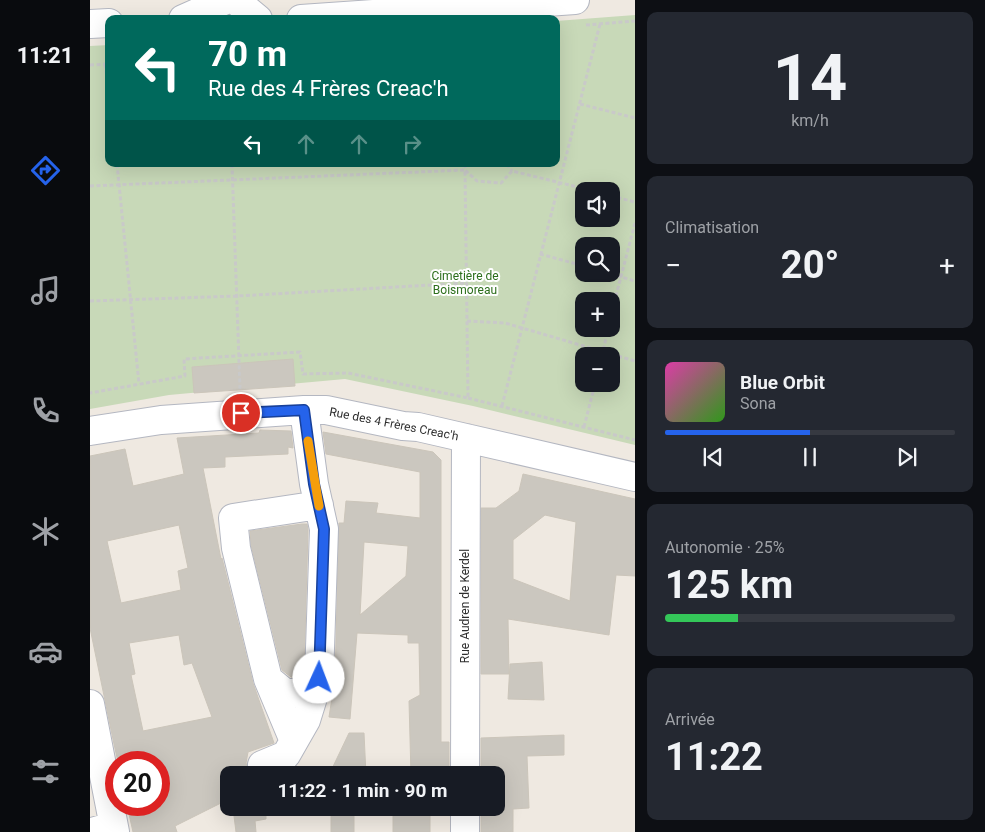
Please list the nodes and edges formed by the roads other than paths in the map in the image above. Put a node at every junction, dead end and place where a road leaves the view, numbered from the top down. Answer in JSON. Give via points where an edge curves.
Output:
{"nodes":[{"id":1,"x":235,"y":0,"type":"edge"},
{"id":2,"x":579,"y":13,"type":"edge"},
{"id":3,"x":253,"y":15,"type":"edge"},
{"id":4,"x":486,"y":15,"type":"edge"},
{"id":5,"x":105,"y":23,"type":"edge"},
{"id":6,"x":90,"y":24,"type":"edge"},
{"id":7,"x":304,"y":410,"type":"junction"},
{"id":8,"x":90,"y":431,"type":"edge"},
{"id":9,"x":466,"y":438,"type":"junction"},
{"id":10,"x":635,"y":477,"type":"edge"},
{"id":11,"x":319,"y":505,"type":"junction"},
{"id":12,"x":319,"y":678,"type":"junction"},
{"id":13,"x":268,"y":679,"type":"junction"},
{"id":14,"x":90,"y":704,"type":"edge"},
{"id":15,"x":294,"y":741,"type":"junction"},
{"id":16,"x":262,"y":765,"type":"dead end"},
{"id":17,"x":465,"y":766,"type":"edge"},
{"id":18,"x":465,"y":816,"type":"edge"},
{"id":19,"x":107,"y":830,"type":"edge"},
{"id":20,"x":464,"y":832,"type":"edge"}],
"edges":[{"from":1,"to":3,"type":"street"},
{"from":2,"to":4,"type":"street"},
{"from":5,"to":6,"type":"street"},
{"from":7,"to":8,"type":"street","name":"Rue des 4 Frères Creac'h","via":[[162,420]]},
{"from":7,"to":9,"type":"street","name":"Rue des 4 Frères Creac'h","via":[[351,415]]},
{"from":7,"to":11,"type":"street"},
{"from":9,"to":10,"type":"street","name":"Rue des 4 Frères Creac'h"},
{"from":9,"to":17,"type":"street","name":"Rue Audren de Kerdel"},
{"from":11,"to":12,"type":"street","via":[[324,529]]},
{"from":11,"to":13,"type":"street","via":[[233,518],[236,548]]},
{"from":12,"to":13,"type":"street","via":[[306,692],[285,694]]},
{"from":12,"to":15,"type":"street","via":[[306,720]]},
{"from":13,"to":15,"type":"street"},
{"from":14,"to":19,"type":"street"},
{"from":15,"to":16,"type":"street","via":[[286,755]]},
{"from":18,"to":20,"type":"street"}]}
